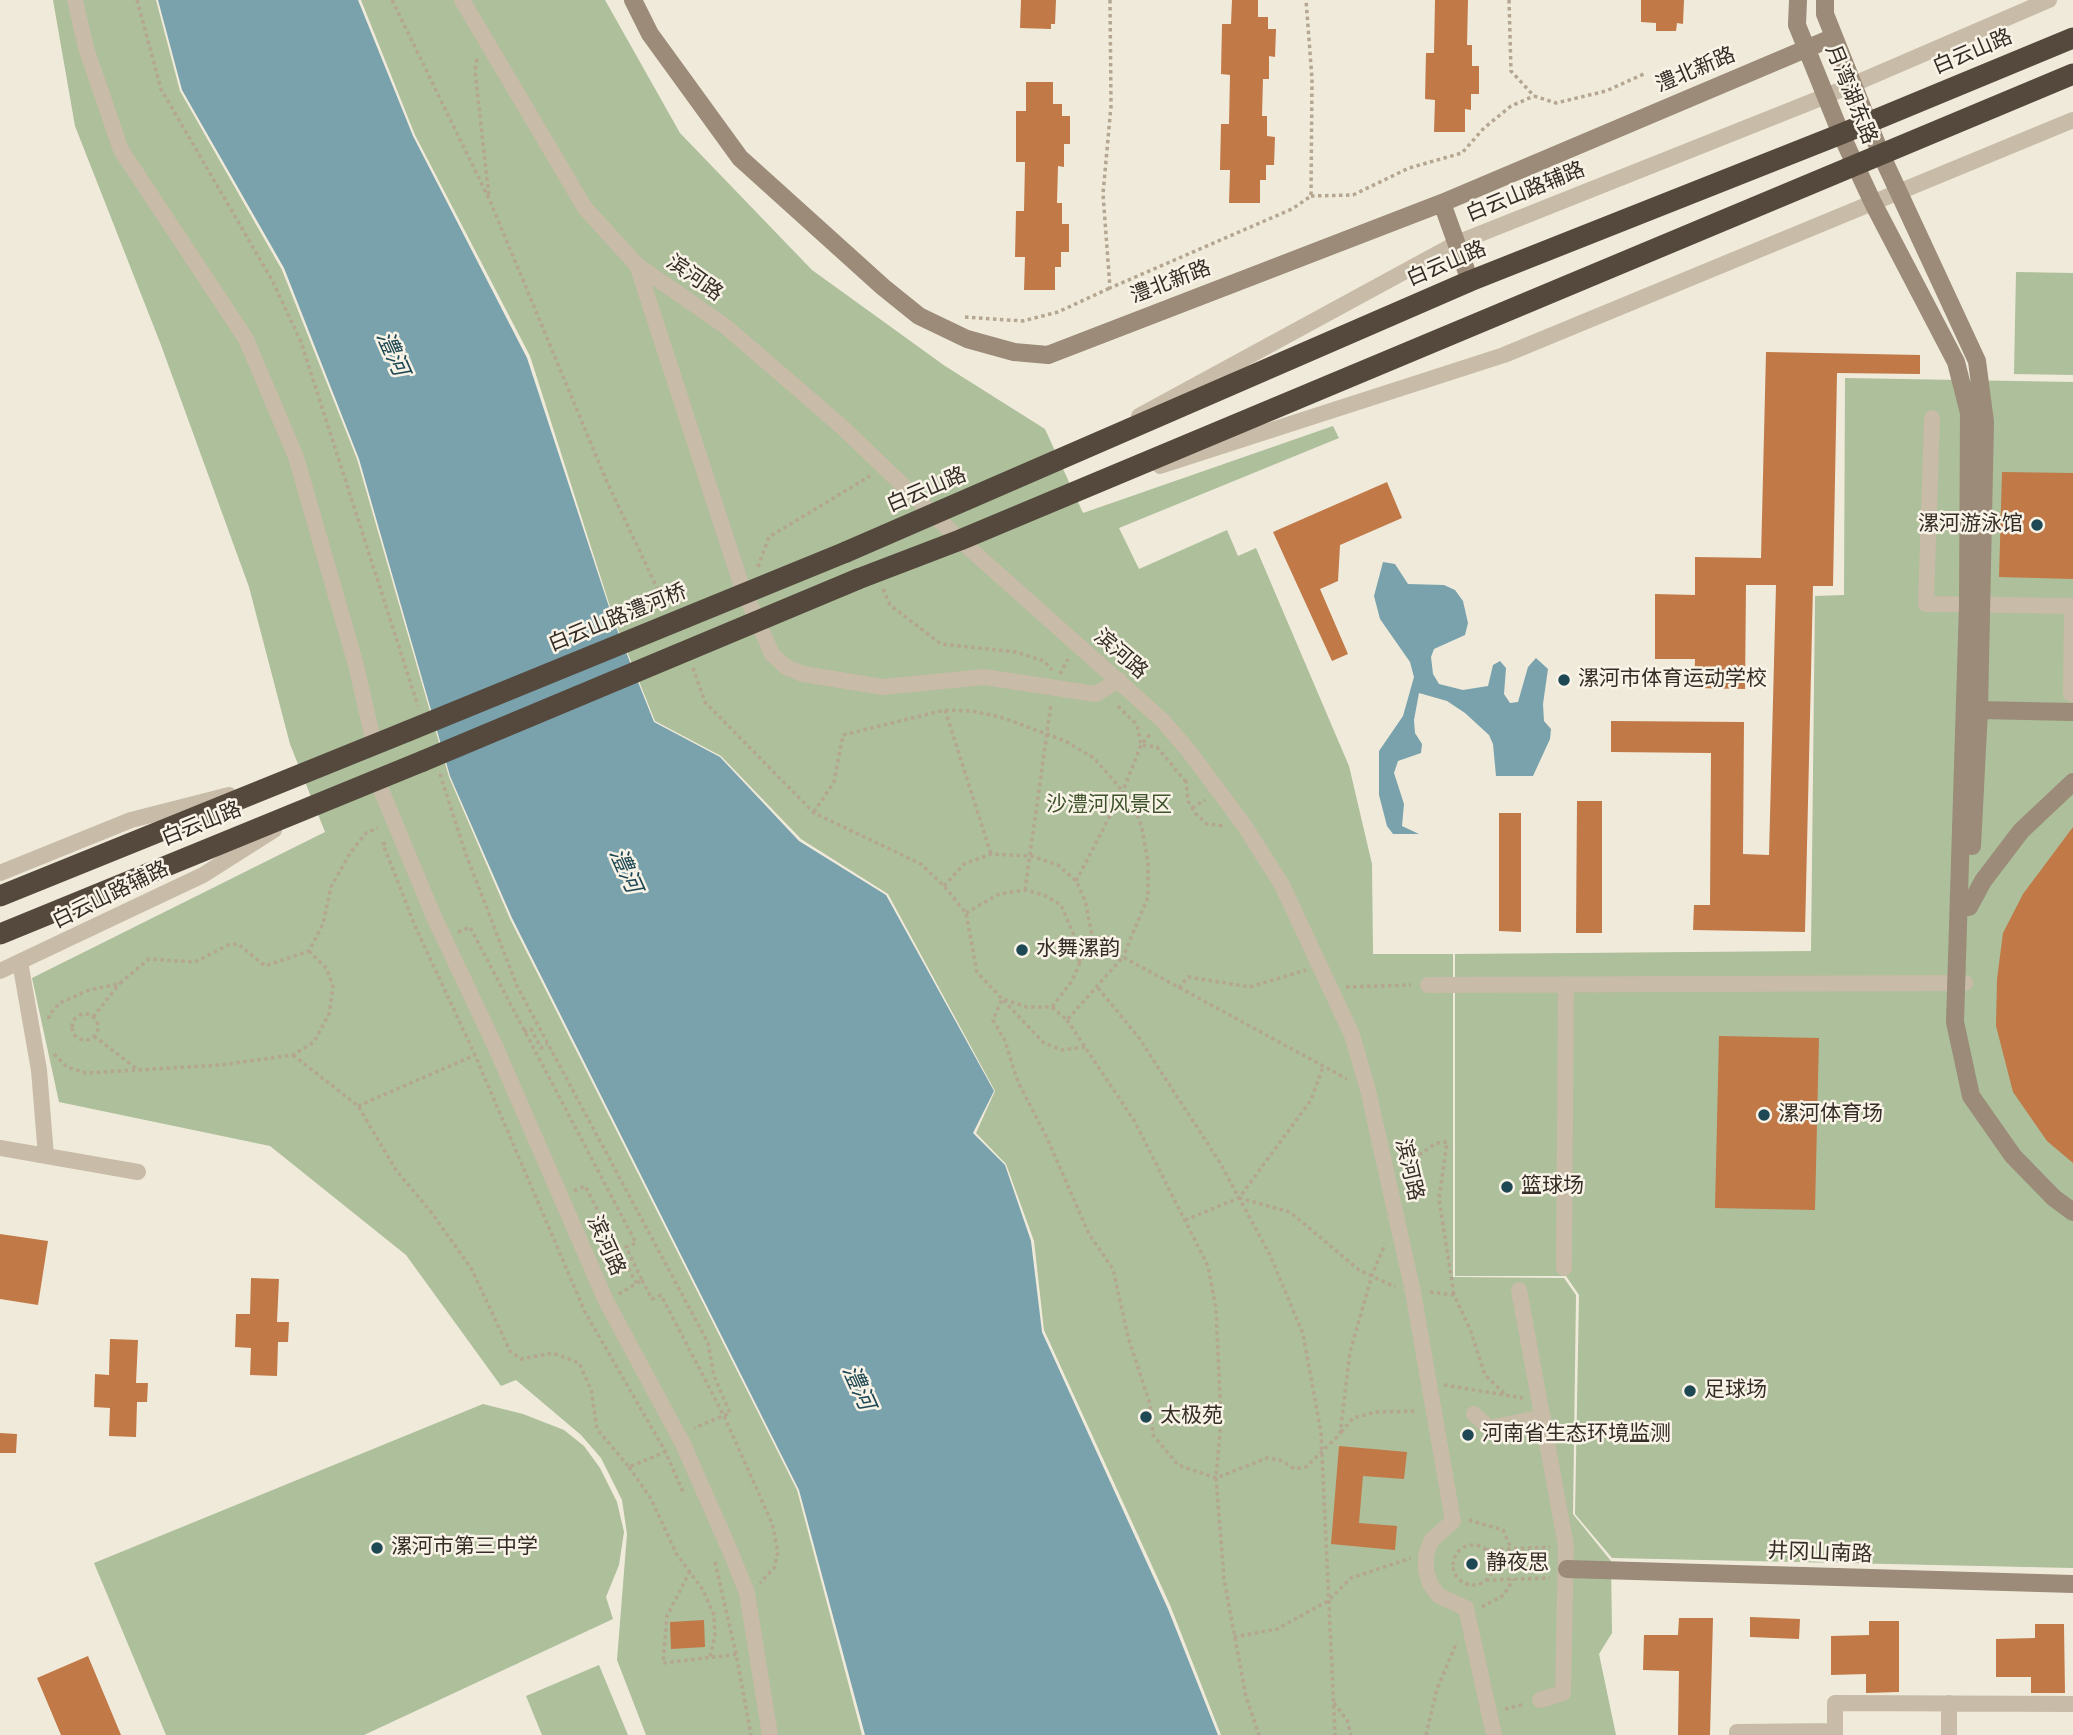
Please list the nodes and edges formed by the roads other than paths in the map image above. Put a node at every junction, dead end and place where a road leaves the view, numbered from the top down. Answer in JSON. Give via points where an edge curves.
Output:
{"nodes":[{"id":1,"x":75,"y":0,"type":"edge"},
{"id":2,"x":462,"y":0,"type":"edge"},
{"id":3,"x":633,"y":0,"type":"edge"},
{"id":4,"x":1798,"y":0,"type":"edge"},
{"id":5,"x":1825,"y":0,"type":"edge"},
{"id":6,"x":2049,"y":0,"type":"edge"},
{"id":7,"x":1834,"y":37,"type":"junction"},
{"id":8,"x":2073,"y":38,"type":"edge"},
{"id":9,"x":1807,"y":48,"type":"junction"},
{"id":10,"x":2073,"y":74,"type":"edge"},
{"id":11,"x":1853,"y":84,"type":"junction"},
{"id":12,"x":1826,"y":96,"type":"junction"},
{"id":13,"x":2073,"y":120,"type":"edge"},
{"id":14,"x":1869,"y":123,"type":"junction"},
{"id":15,"x":1841,"y":134,"type":"junction"},
{"id":16,"x":1880,"y":152,"type":"junction"},
{"id":17,"x":1854,"y":164,"type":"junction"},
{"id":18,"x":1898,"y":192,"type":"junction"},
{"id":19,"x":1442,"y":203,"type":"junction"},
{"id":20,"x":1873,"y":204,"type":"junction"},
{"id":21,"x":1457,"y":243,"type":"junction"},
{"id":22,"x":638,"y":265,"type":"junction"},
{"id":23,"x":1470,"y":281,"type":"junction"},
{"id":24,"x":1931,"y":418,"type":"dead end"},
{"id":25,"x":1040,"y":470,"type":"junction"},
{"id":26,"x":1064,"y":497,"type":"junction"},
{"id":27,"x":933,"y":515,"type":"junction"},
{"id":28,"x":960,"y":540,"type":"junction"},
{"id":29,"x":846,"y":552,"type":"joint"},
{"id":30,"x":1974,"y":605,"type":"junction"},
{"id":31,"x":2072,"y":606,"type":"edge"},
{"id":32,"x":1119,"y":680,"type":"junction"},
{"id":33,"x":2072,"y":703,"type":"edge"},
{"id":34,"x":1979,"y":710,"type":"junction"},
{"id":35,"x":408,"y":731,"type":"joint"},
{"id":36,"x":374,"y":744,"type":"junction"},
{"id":37,"x":285,"y":780,"type":"junction"},
{"id":38,"x":377,"y":780,"type":"junction"},
{"id":39,"x":2073,"y":782,"type":"edge"},
{"id":40,"x":308,"y":808,"type":"junction"},
{"id":41,"x":0,"y":873,"type":"edge"},
{"id":42,"x":0,"y":896,"type":"edge"},
{"id":43,"x":1969,"y":907,"type":"junction"},
{"id":44,"x":0,"y":934,"type":"edge"},
{"id":45,"x":20,"y":962,"type":"junction"},
{"id":46,"x":0,"y":971,"type":"edge"},
{"id":47,"x":1960,"y":983,"type":"junction"},
{"id":48,"x":1566,"y":984,"type":"junction"},
{"id":49,"x":1427,"y":985,"type":"road end"},
{"id":50,"x":0,"y":1148,"type":"edge"},
{"id":51,"x":46,"y":1156,"type":"junction"},
{"id":52,"x":138,"y":1172,"type":"dead end"},
{"id":53,"x":2073,"y":1200,"type":"edge"},
{"id":54,"x":2073,"y":1212,"type":"edge"},
{"id":55,"x":1564,"y":1268,"type":"dead end"},
{"id":56,"x":1519,"y":1290,"type":"dead end"},
{"id":57,"x":1541,"y":1409,"type":"junction"},
{"id":58,"x":1474,"y":1414,"type":"dead end"},
{"id":59,"x":1566,"y":1573,"type":"junction"},
{"id":60,"x":2073,"y":1584,"type":"edge"},
{"id":61,"x":1539,"y":1700,"type":"road end"},
{"id":62,"x":1949,"y":1703,"type":"junction"},
{"id":63,"x":2073,"y":1704,"type":"edge"},
{"id":64,"x":1835,"y":1733,"type":"edge"},
{"id":65,"x":770,"y":1735,"type":"edge"},
{"id":66,"x":1494,"y":1735,"type":"edge"},
{"id":67,"x":1737,"y":1735,"type":"edge"},
{"id":68,"x":1949,"y":1735,"type":"edge"}],
"edges":[{"from":1,"to":36,"type":"street","via":[[86,48],[121,150],[246,339],[296,457]]},
{"from":2,"to":22,"type":"street","name":"滨河路","via":[[585,208]]},
{"from":3,"to":19,"type":"street","name":"澧北新路","via":[[650,34],[740,158],[919,316],[967,339],[1014,352],[1048,355]]},
{"from":4,"to":9,"type":"street","name":"月湾湖东路","via":[[1797,25]]},
{"from":5,"to":7,"type":"street","name":"月湾湖东路"},
{"from":6,"to":11,"type":"street","name":"白云山路辅路"},
{"from":7,"to":9,"type":"street","name":"澧北新路"},
{"from":7,"to":11,"type":"street","name":"月湾湖东路"},
{"from":8,"to":14,"type":"highway","name":"白云山路"},
{"from":9,"to":12,"type":"street","name":"月湾湖东路"},
{"from":9,"to":19,"type":"street","name":"澧北新路"},
{"from":10,"to":16,"type":"highway"},
{"from":11,"to":12,"type":"street","name":"白云山路辅路"},
{"from":11,"to":14,"type":"street","name":"月湾湖东路"},
{"from":12,"to":15,"type":"street","name":"月湾湖东路"},
{"from":12,"to":21,"type":"street","name":"白云山路辅路"},
{"from":13,"to":18,"type":"street"},
{"from":14,"to":15,"type":"highway","name":"白云山路"},
{"from":14,"to":16,"type":"street","name":"月湾湖东路"},
{"from":15,"to":17,"type":"street","name":"月湾湖东路"},
{"from":15,"to":23,"type":"highway","name":"白云山路"},
{"from":16,"to":17,"type":"highway"},
{"from":16,"to":18,"type":"street","name":"月湾湖东路"},
{"from":17,"to":20,"type":"street","name":"月湾湖东路"},
{"from":17,"to":26,"type":"highway"},
{"from":18,"to":20,"type":"street"},
{"from":18,"to":30,"type":"street","name":"月湾湖东路","via":[[1977,361],[1985,422]]},
{"from":19,"to":21,"type":"street"},
{"from":20,"to":26,"type":"street","via":[[1504,355]]},
{"from":20,"to":30,"type":"street","name":"月湾湖东路","via":[[1956,362],[1969,413]]},
{"from":21,"to":23,"type":"street"},
{"from":21,"to":25,"type":"street","name":"白云山路辅路"},
{"from":22,"to":27,"type":"street","name":"滨河路","via":[[725,326],[841,426]]},
{"from":22,"to":32,"type":"street","via":[[741,584],[772,654],[786,667],[883,687],[984,677],[1096,694]]},
{"from":23,"to":25,"type":"highway","name":"白云山路"},
{"from":24,"to":30,"type":"street","via":[[1926,604]]},
{"from":25,"to":27,"type":"highway","name":"白云山路"},
{"from":26,"to":28,"type":"highway"},
{"from":27,"to":28,"type":"street","name":"滨河路"},
{"from":27,"to":29,"type":"highway","name":"白云山路"},
{"from":28,"to":32,"type":"street","name":"滨河路"},
{"from":28,"to":38,"type":"highway","name":"白云山路","bridge":true},
{"from":29,"to":35,"type":"highway","name":"白云山路澧河桥","bridge":true},
{"from":30,"to":31,"type":"street"},
{"from":30,"to":34,"type":"street"},
{"from":30,"to":47,"type":"street"},
{"from":31,"to":33,"type":"street"},
{"from":32,"to":66,"type":"street","name":"滨河路","via":[[1162,720],[1244,825],[1282,886],[1352,1035],[1413,1292],[1453,1521],[1432,1541],[1426,1570],[1435,1590],[1467,1615]]},
{"from":33,"to":34,"type":"street"},
{"from":34,"to":43,"type":"street"},
{"from":35,"to":36,"type":"highway","name":"白云山路"},
{"from":36,"to":37,"type":"highway","name":"白云山路"},
{"from":37,"to":41,"type":"street","via":[[131,820]]},
{"from":37,"to":42,"type":"highway","name":"白云山路"},
{"from":38,"to":40,"type":"highway","name":"白云山路"},
{"from":38,"to":65,"type":"street","name":"滨河路","via":[[559,1198],[606,1301],[683,1444],[747,1592]]},
{"from":39,"to":43,"type":"street","via":[[2021,831]]},
{"from":40,"to":44,"type":"highway","name":"白云山路"},
{"from":40,"to":45,"type":"street","name":"白云山路辅路","via":[[202,875]]},
{"from":43,"to":47,"type":"street"},
{"from":45,"to":46,"type":"street","name":"白云山路辅路"},
{"from":45,"to":51,"type":"street","via":[[36,1050]]},
{"from":47,"to":48,"type":"street"},
{"from":47,"to":53,"type":"street","via":[[1979,1091],[2023,1157]]},
{"from":47,"to":54,"type":"street","via":[[1955,1022],[1971,1096],[2012,1156]]},
{"from":48,"to":49,"type":"street"},
{"from":48,"to":55,"type":"street"},
{"from":50,"to":51,"type":"street"},
{"from":51,"to":52,"type":"street"},
{"from":56,"to":57,"type":"street"},
{"from":57,"to":58,"type":"street","via":[[1489,1428]]},
{"from":57,"to":59,"type":"street","via":[[1566,1546]]},
{"from":59,"to":60,"type":"street","name":"井冈山南路"},
{"from":59,"to":61,"type":"street","via":[[1563,1693]]},
{"from":62,"to":63,"type":"street"},
{"from":62,"to":64,"type":"street","via":[[1835,1703]]},
{"from":62,"to":68,"type":"street"},
{"from":64,"to":67,"type":"street"}]}
